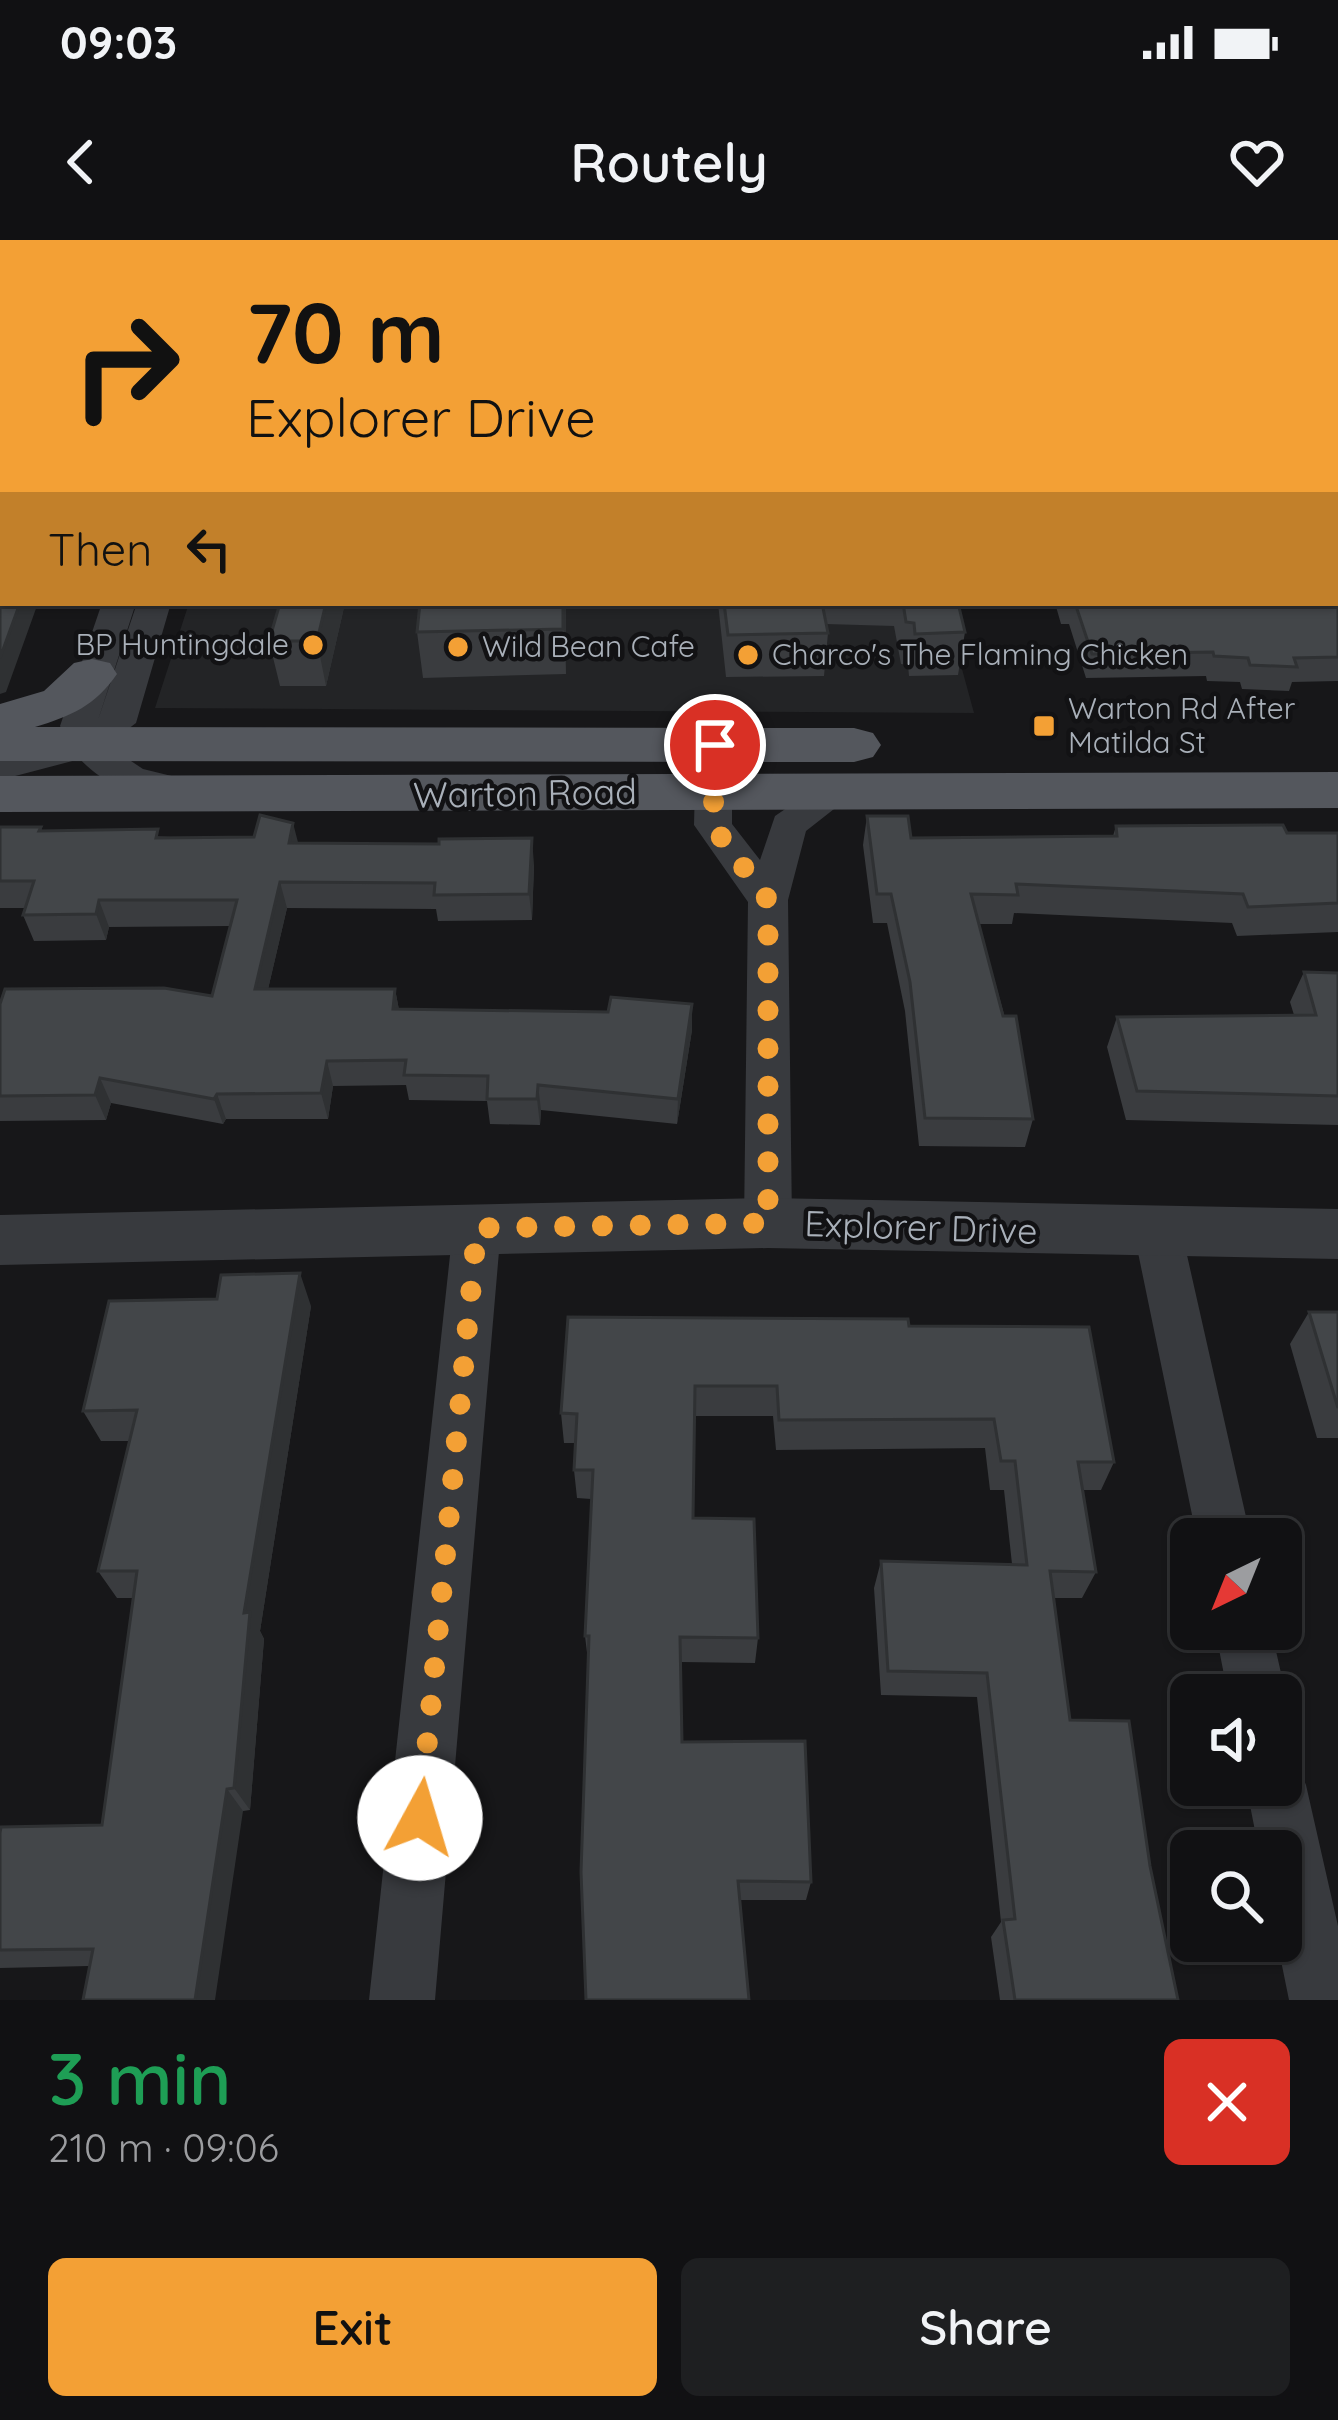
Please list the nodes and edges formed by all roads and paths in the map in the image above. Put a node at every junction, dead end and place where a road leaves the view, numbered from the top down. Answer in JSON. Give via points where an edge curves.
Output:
{"nodes":[{"id":1,"x":118,"y":606,"type":"edge"},
{"id":2,"x":153,"y":606,"type":"edge"},
{"id":3,"x":92,"y":674,"type":"junction"},
{"id":4,"x":0,"y":721,"type":"edge"},
{"id":5,"x":0,"y":744,"type":"edge"},
{"id":6,"x":85,"y":745,"type":"junction"},
{"id":7,"x":1338,"y":747,"type":"edge"},
{"id":8,"x":0,"y":768,"type":"edge"},
{"id":9,"x":622,"y":768,"type":"junction"},
{"id":10,"x":714,"y":768,"type":"junction"},
{"id":11,"x":907,"y":768,"type":"junction"},
{"id":12,"x":1338,"y":790,"type":"edge"},
{"id":13,"x":838,"y":791,"type":"junction"},
{"id":14,"x":196,"y":793,"type":"junction"},
{"id":15,"x":0,"y":794,"type":"edge"},
{"id":16,"x":768,"y":900,"type":"junction"},
{"id":17,"x":768,"y":1223,"type":"junction"},
{"id":18,"x":477,"y":1228,"type":"junction"},
{"id":19,"x":1159,"y":1233,"type":"junction"},
{"id":20,"x":1338,"y":1234,"type":"edge"},
{"id":21,"x":0,"y":1240,"type":"edge"},
{"id":22,"x":1219,"y":1518,"type":"edge"},
{"id":23,"x":1280,"y":1806,"type":"edge"},
{"id":24,"x":402,"y":2000,"type":"edge"},
{"id":25,"x":1322,"y":2000,"type":"edge"}],
"edges":[{"from":1,"to":3,"type":"street"},
{"from":2,"to":6,"type":"street","via":[[118,723]]},
{"from":3,"to":4,"type":"main road","via":[[62,702]]},
{"from":3,"to":6,"type":"street","via":[[78,714]]},
{"from":5,"to":6,"type":"main road","name":"Warton Road"},
{"from":6,"to":8,"type":"street"},
{"from":6,"to":9,"type":"main road","name":"Warton Road"},
{"from":6,"to":14,"type":"street","via":[[125,779]]},
{"from":7,"to":11,"type":"main road","name":"Warton Road"},
{"from":9,"to":10,"type":"main road","name":"Warton Road"},
{"from":9,"to":14,"type":"main road","name":"Warton Road"},
{"from":10,"to":11,"type":"main road","name":"Warton Road"},
{"from":10,"to":13,"type":"main road","name":"Warton Road"},
{"from":10,"to":16,"type":"street","via":[[713,826]]},
{"from":11,"to":12,"type":"main road","name":"Warton Road"},
{"from":11,"to":13,"type":"main road","name":"Warton Road"},
{"from":13,"to":16,"type":"street","via":[[789,825]]},
{"from":14,"to":15,"type":"main road","name":"Warton Road"},
{"from":16,"to":17,"type":"street"},
{"from":17,"to":18,"type":"street","name":"Explorer Drive"},
{"from":17,"to":19,"type":"street","name":"Explorer Drive"},
{"from":18,"to":21,"type":"street","name":"Explorer Drive"},
{"from":18,"to":24,"type":"street"},
{"from":19,"to":20,"type":"street","name":"Explorer Drive"},
{"from":19,"to":22,"type":"street"},
{"from":23,"to":25,"type":"street"}]}
